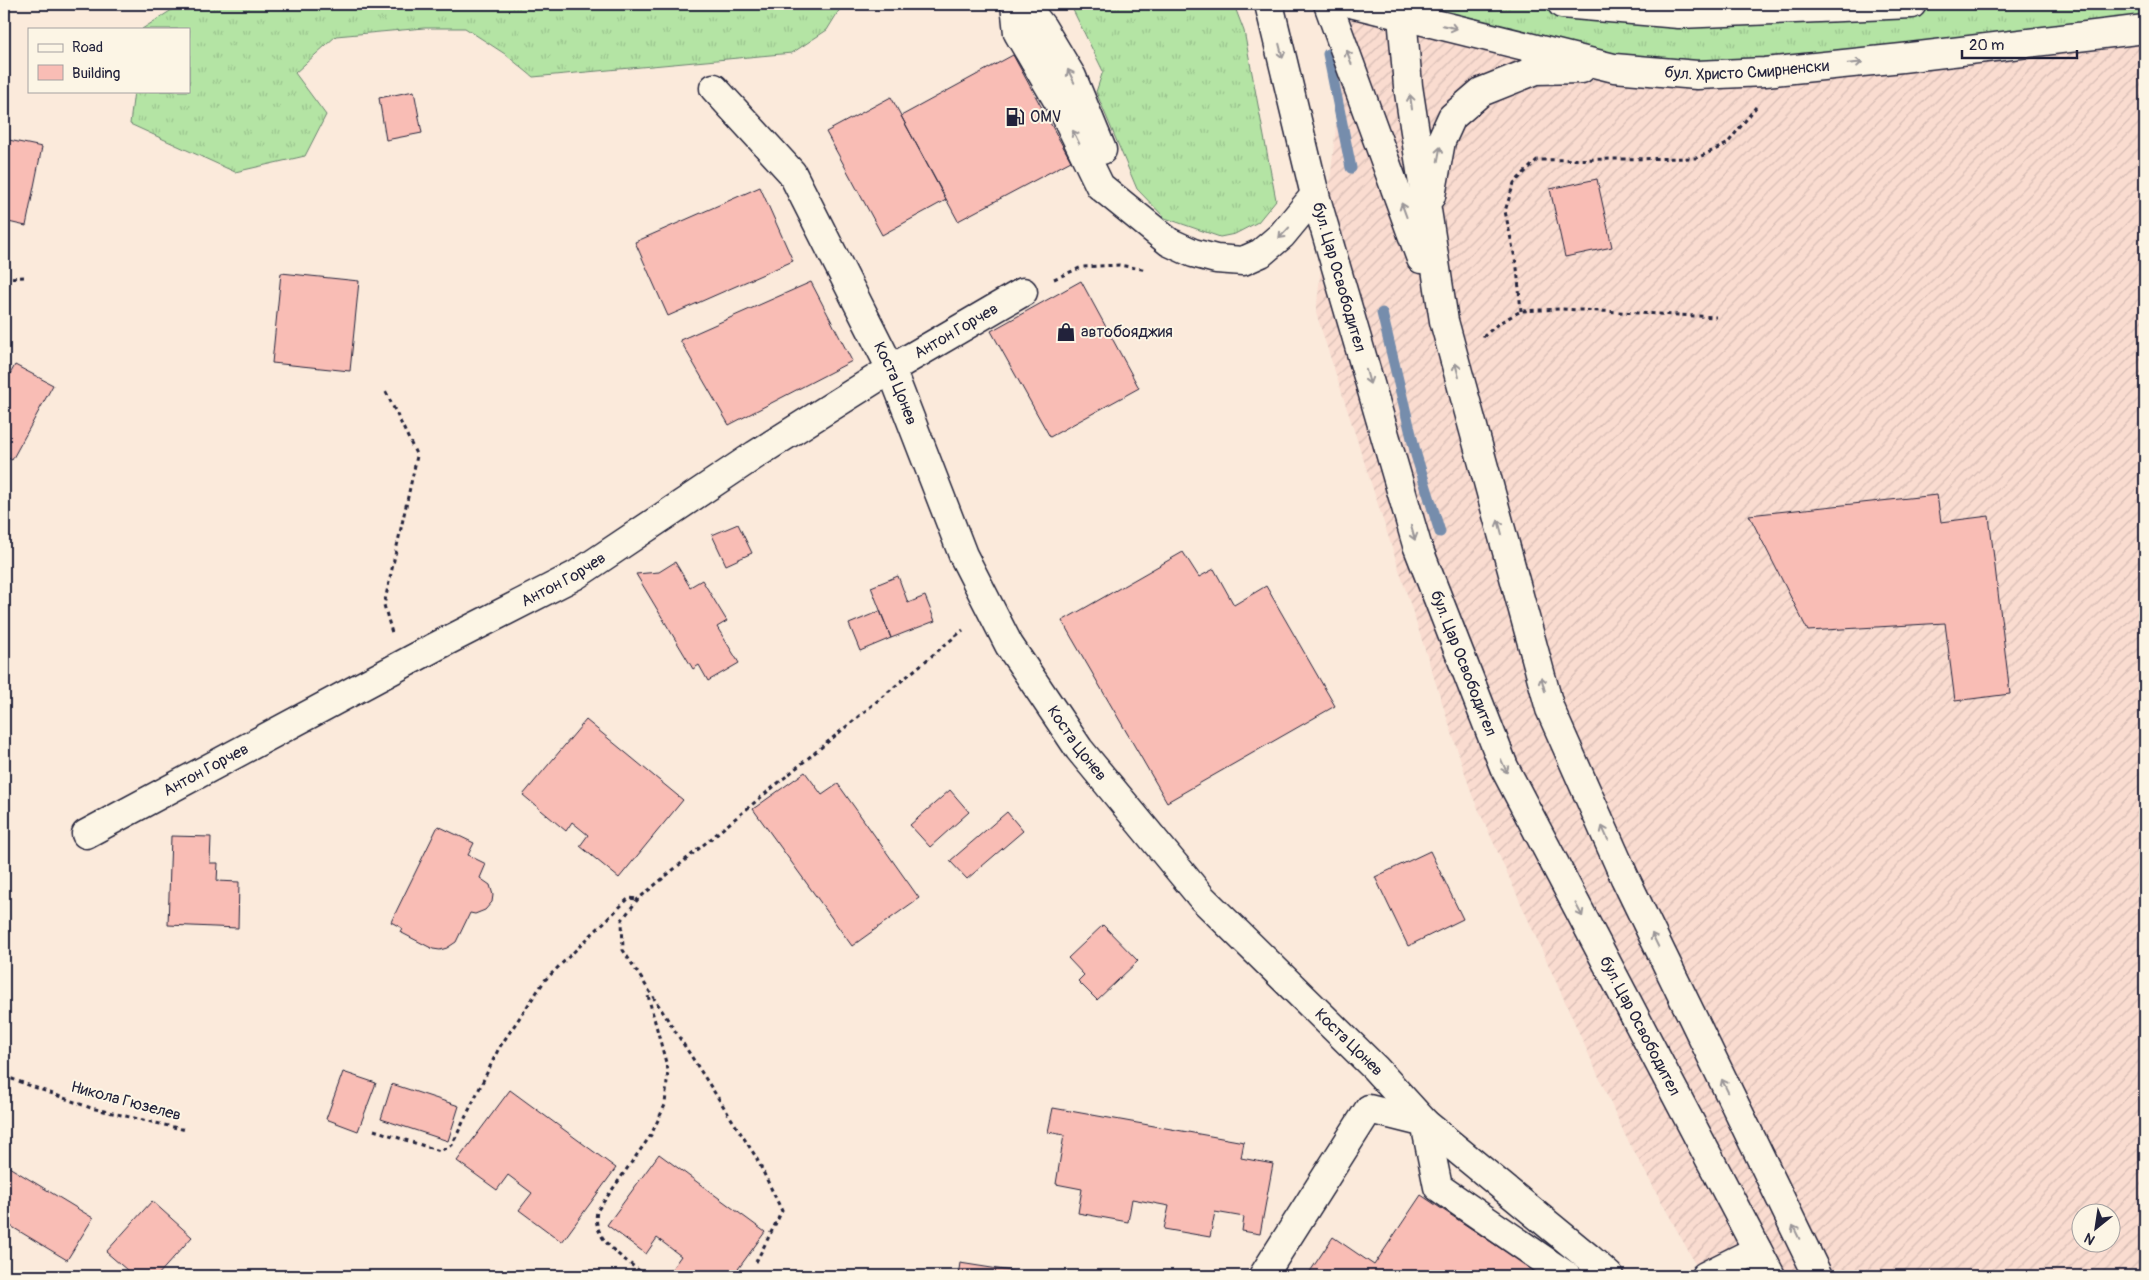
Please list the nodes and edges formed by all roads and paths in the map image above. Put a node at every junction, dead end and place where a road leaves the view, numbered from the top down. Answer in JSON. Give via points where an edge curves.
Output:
{"nodes":[{"id":1,"x":1015,"y":4,"type":"edge"},
{"id":2,"x":1024,"y":4,"type":"edge"},
{"id":3,"x":1269,"y":4,"type":"edge"},
{"id":4,"x":1328,"y":4,"type":"edge"},
{"id":5,"x":1354,"y":4,"type":"edge"},
{"id":6,"x":1562,"y":4,"type":"edge"},
{"id":7,"x":1912,"y":4,"type":"edge"},
{"id":8,"x":1398,"y":8,"type":"edge"},
{"id":9,"x":2145,"y":29,"type":"edge"},
{"id":10,"x":1614,"y":68,"type":"junction"},
{"id":11,"x":714,"y":88,"type":"dead end"},
{"id":12,"x":1761,"y":100,"type":"dead end"},
{"id":13,"x":1316,"y":196,"type":"junction"},
{"id":14,"x":1427,"y":219,"type":"junction"},
{"id":15,"x":1149,"y":228,"type":"junction"},
{"id":16,"x":1155,"y":271,"type":"dead end"},
{"id":17,"x":26,"y":277,"type":"dead end"},
{"id":18,"x":4,"y":278,"type":"edge"},
{"id":19,"x":1023,"y":292,"type":"joint"},
{"id":20,"x":1521,"y":311,"type":"junction"},
{"id":21,"x":1716,"y":317,"type":"dead end"},
{"id":22,"x":1444,"y":321,"type":"junction"},
{"id":23,"x":1454,"y":360,"type":"junction"},
{"id":24,"x":891,"y":368,"type":"junction"},
{"id":25,"x":386,"y":392,"type":"dead end"},
{"id":26,"x":990,"y":608,"type":"junction"},
{"id":27,"x":402,"y":664,"type":"junction"},
{"id":28,"x":86,"y":834,"type":"dead end"},
{"id":29,"x":638,"y":899,"type":"junction"},
{"id":30,"x":647,"y":989,"type":"junction"},
{"id":31,"x":4,"y":1076,"type":"edge"},
{"id":32,"x":1425,"y":1123,"type":"junction"},
{"id":33,"x":186,"y":1130,"type":"dead end"},
{"id":34,"x":374,"y":1130,"type":"dead end"},
{"id":35,"x":1756,"y":1250,"type":"junction"},
{"id":36,"x":756,"y":1262,"type":"dead end"},
{"id":37,"x":1717,"y":1271,"type":"edge"},
{"id":38,"x":646,"y":1276,"type":"edge"},
{"id":39,"x":1263,"y":1276,"type":"edge"},
{"id":40,"x":1567,"y":1276,"type":"edge"},
{"id":41,"x":1609,"y":1276,"type":"edge"},
{"id":42,"x":1771,"y":1276,"type":"edge"},
{"id":43,"x":1818,"y":1276,"type":"edge"}],
"edges":[{"from":15,"to":1,"type":"main road","one_way":true,"via":[[1100,186],[1062,108],[1018,33]]},
{"from":15,"to":2,"type":"main road","one_way":true,"via":[[1113,176],[1072,77]]},
{"from":3,"to":13,"type":"main road","name":"бул. Цар Освободител","one_way":true},
{"from":22,"to":4,"type":"main road","one_way":true},
{"from":5,"to":8,"type":"main road","name":"бул. Христо Смирненски"},
{"from":6,"to":7,"type":"main road","via":[[1679,14]]},
{"from":8,"to":10,"type":"main road","name":"бул. Христо Смирненски","one_way":true},
{"from":14,"to":8,"type":"main road","one_way":true},
{"from":10,"to":9,"type":"main road","name":"бул. Христо Смирненски","one_way":true,"via":[[1697,74],[1765,72]]},
{"from":14,"to":10,"type":"main road","one_way":true,"via":[[1441,141],[1452,117],[1481,92],[1536,70]]},
{"from":11,"to":24,"type":"main road","name":"Коста Цонев","via":[[792,173]]},
{"from":12,"to":20,"type":"path","via":[[1727,144],[1697,158],[1537,160],[1514,182],[1505,211],[1517,268]]},
{"from":13,"to":15,"type":"main road","one_way":true,"via":[[1282,236],[1261,253],[1243,261],[1194,253],[1169,242]]},
{"from":13,"to":35,"type":"main road","name":"бул. Цар Освободител","one_way":true,"via":[[1417,545],[1504,767]]},
{"from":14,"to":22,"type":"main road"},
{"from":16,"to":19,"type":"path","via":[[1119,265],[1082,267]]},
{"from":17,"to":18,"type":"path"},
{"from":19,"to":24,"type":"main road","name":"Антон Горчев"},
{"from":20,"to":21,"type":"path","via":[[1561,309]]},
{"from":20,"to":23,"type":"path","via":[[1499,323]]},
{"from":22,"to":23,"type":"main road"},
{"from":43,"to":23,"type":"main road","one_way":true,"via":[[1624,878],[1550,709]]},
{"from":24,"to":26,"type":"main road","name":"Коста Цонев","via":[[963,555]]},
{"from":24,"to":27,"type":"main road","name":"Антон Горчев","via":[[576,575]]},
{"from":25,"to":27,"type":"path","via":[[416,456],[384,605]]},
{"from":26,"to":29,"type":"path"},
{"from":26,"to":32,"type":"main road","name":"Коста Цонев","via":[[1009,644],[1079,749],[1202,898]]},
{"from":27,"to":28,"type":"main road","name":"Антон Горчев"},
{"from":29,"to":30,"type":"path","via":[[622,920],[623,950]]},
{"from":29,"to":34,"type":"path","via":[[629,898],[546,980],[499,1048],[452,1145],[440,1151]]},
{"from":30,"to":36,"type":"path","via":[[756,1157],[782,1211]]},
{"from":30,"to":38,"type":"path","via":[[668,1070],[665,1105],[651,1135],[597,1211],[595,1221],[602,1239]]},
{"from":31,"to":33,"type":"path","name":"Никола Гюзелев","via":[[91,1108]]},
{"from":32,"to":39,"type":"main road","via":[[1369,1109]]},
{"from":32,"to":40,"type":"main road","via":[[1438,1187]]},
{"from":32,"to":41,"type":"main road","name":"Коста Цонев"},
{"from":35,"to":37,"type":"main road"},
{"from":35,"to":42,"type":"main road","name":"бул. Цар Освободител"}]}
